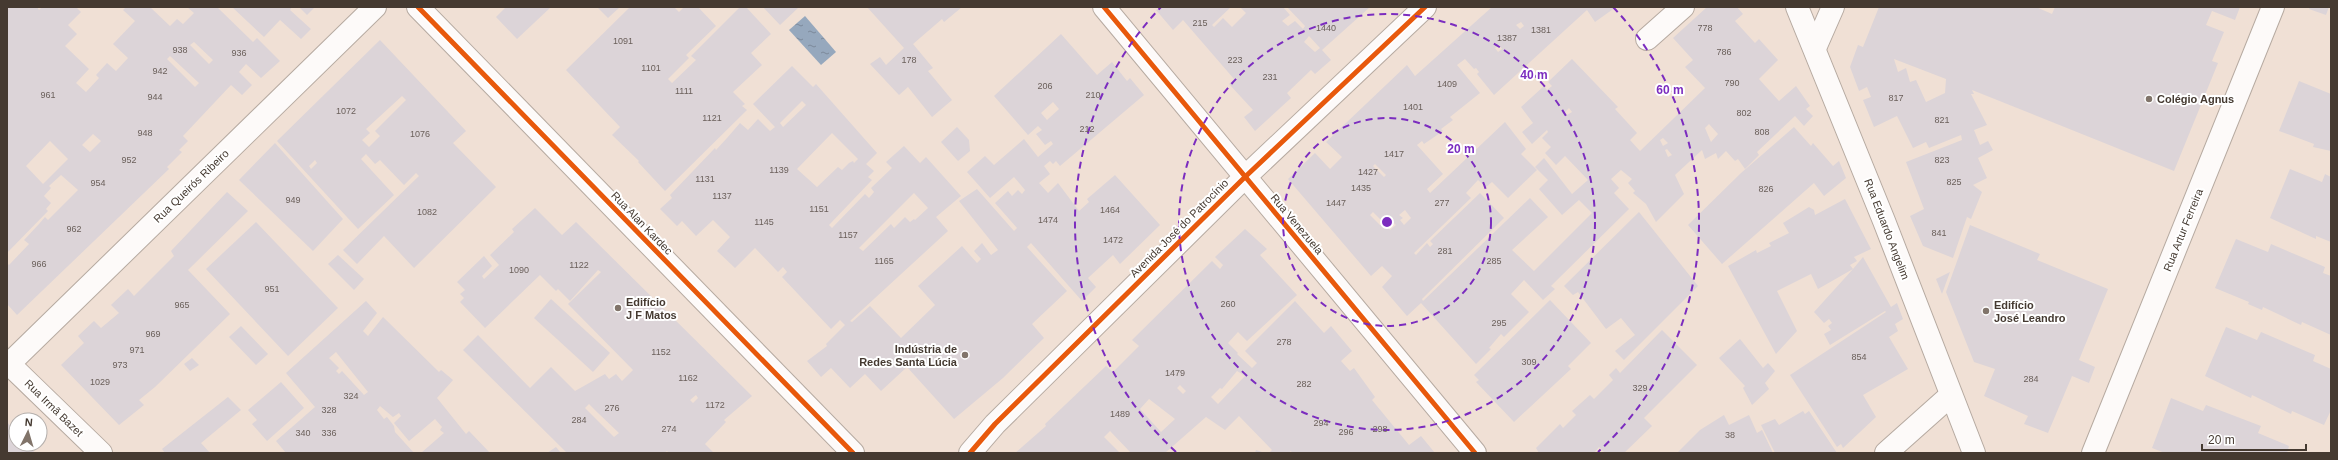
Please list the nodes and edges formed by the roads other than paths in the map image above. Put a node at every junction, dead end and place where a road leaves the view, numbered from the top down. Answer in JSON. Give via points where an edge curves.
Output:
{"nodes":[{"id":1,"x":375,"y":7,"type":"edge"},
{"id":2,"x":418,"y":7,"type":"edge"},
{"id":3,"x":1104,"y":7,"type":"edge"},
{"id":4,"x":1425,"y":7,"type":"edge"},
{"id":5,"x":1683,"y":7,"type":"edge"},
{"id":6,"x":1797,"y":7,"type":"edge"},
{"id":7,"x":1833,"y":7,"type":"edge"},
{"id":8,"x":2274,"y":7,"type":"edge"},
{"id":9,"x":1647,"y":39,"type":"dead end"},
{"id":10,"x":1815,"y":48,"type":"junction"},
{"id":11,"x":1245,"y":177,"type":"junction"},
{"id":12,"x":8,"y":364,"type":"edge"},
{"id":13,"x":1951,"y":395,"type":"junction"},
{"id":14,"x":101,"y":453,"type":"edge"},
{"id":15,"x":852,"y":453,"type":"edge"},
{"id":16,"x":970,"y":453,"type":"edge"},
{"id":17,"x":1475,"y":453,"type":"edge"},
{"id":18,"x":1886,"y":453,"type":"edge"},
{"id":19,"x":1974,"y":453,"type":"edge"},
{"id":20,"x":2093,"y":453,"type":"edge"}],
"edges":[{"from":1,"to":12,"type":"street","name":"Rua Queirós Ribeiro"},
{"from":2,"to":15,"type":"street","name":"Rua Alan Kardec"},
{"from":3,"to":11,"type":"street","name":"Rua Venezuela"},
{"from":4,"to":11,"type":"street","name":"Avenida José do Patrocínio"},
{"from":5,"to":9,"type":"street"},
{"from":6,"to":10,"type":"street","name":"Rua Eduardo Angelim"},
{"from":7,"to":10,"type":"street"},
{"from":8,"to":20,"type":"street","name":"Rua Artur Ferreira"},
{"from":10,"to":13,"type":"street","name":"Rua Eduardo Angelim"},
{"from":11,"to":16,"type":"street","name":"Avenida José do Patrocínio","via":[[995,424]]},
{"from":11,"to":17,"type":"street","name":"Rua Venezuela"},
{"from":12,"to":14,"type":"street","name":"Rua Irmã Bazet"},
{"from":13,"to":18,"type":"street"},
{"from":13,"to":19,"type":"street","name":"Rua Eduardo Angelim"}]}
